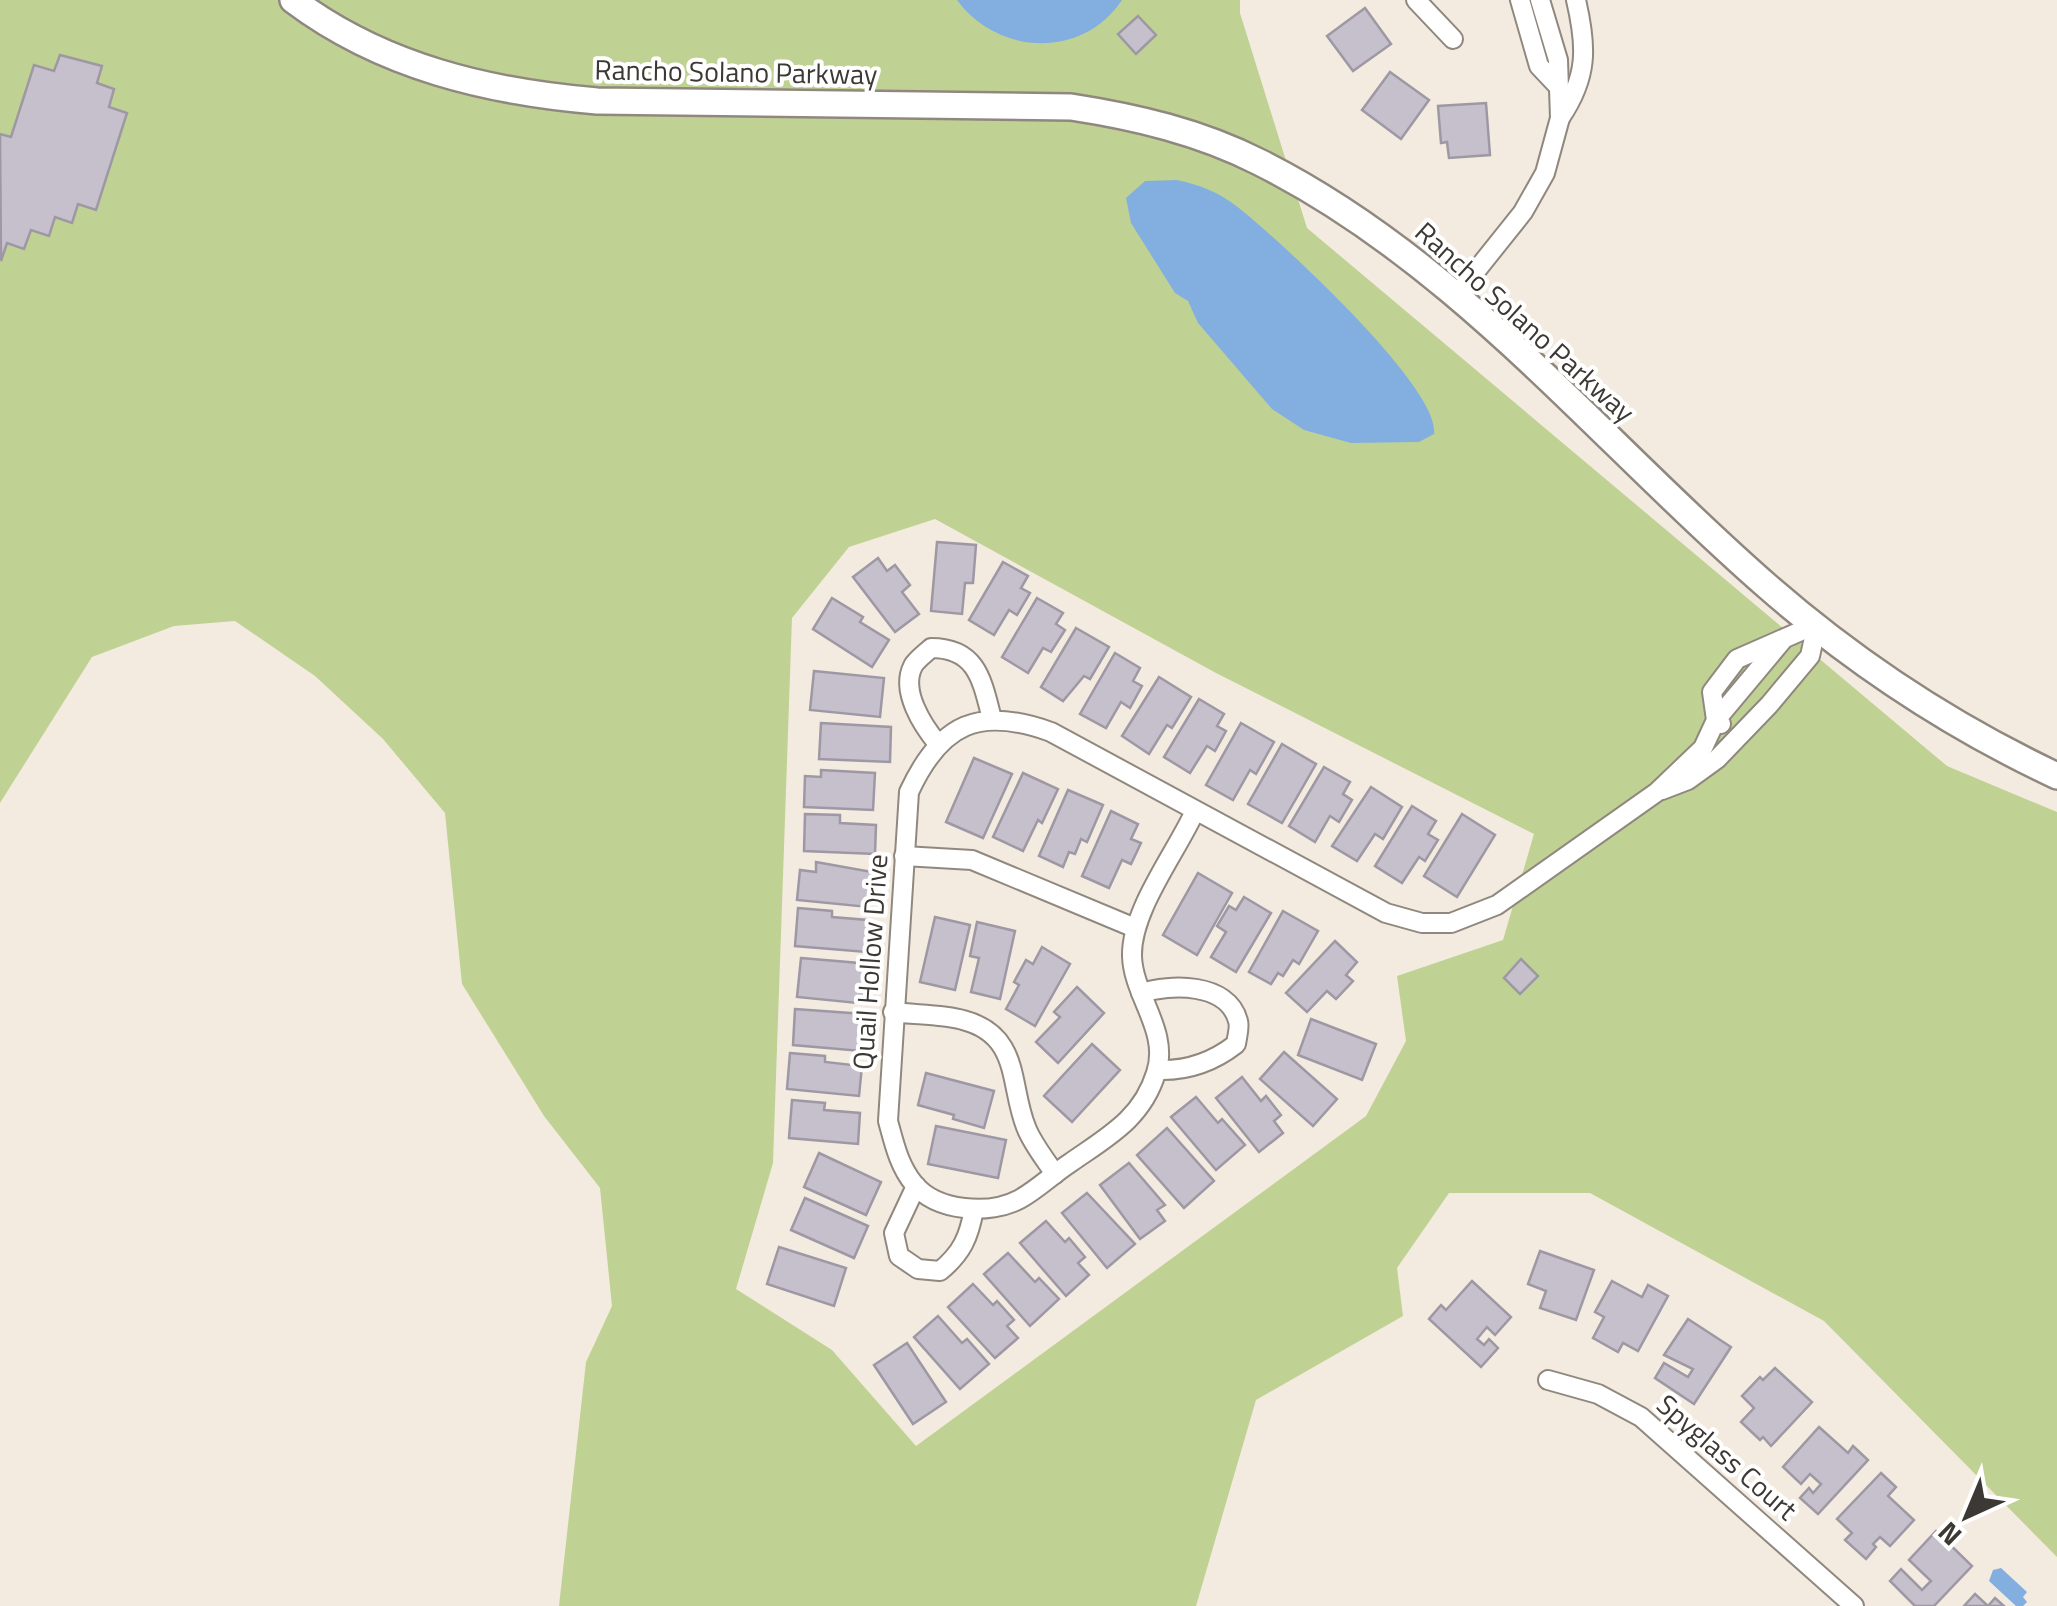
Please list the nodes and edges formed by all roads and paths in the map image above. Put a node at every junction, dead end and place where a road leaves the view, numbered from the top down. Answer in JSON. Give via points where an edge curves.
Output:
{"nodes":[{"id":1,"x":293,"y":0,"type":"edge"},
{"id":2,"x":1416,"y":0,"type":"edge"},
{"id":3,"x":1520,"y":0,"type":"edge"},
{"id":4,"x":1540,"y":0,"type":"edge"},
{"id":5,"x":1576,"y":0,"type":"edge"},
{"id":6,"x":1453,"y":39,"type":"dead end"},
{"id":7,"x":1556,"y":84,"type":"junction"},
{"id":8,"x":1560,"y":118,"type":"junction"},
{"id":9,"x":1456,"y":296,"type":"junction"},
{"id":10,"x":1817,"y":624,"type":"junction"},
{"id":11,"x":992,"y":719,"type":"junction"},
{"id":12,"x":1716,"y":720,"type":"junction"},
{"id":13,"x":1736,"y":738,"type":"junction"},
{"id":14,"x":938,"y":744,"type":"junction"},
{"id":15,"x":2057,"y":776,"type":"edge"},
{"id":16,"x":1657,"y":792,"type":"junction"},
{"id":17,"x":1195,"y":811,"type":"junction"},
{"id":18,"x":904,"y":856,"type":"junction"},
{"id":19,"x":1134,"y":928,"type":"junction"},
{"id":20,"x":1141,"y":993,"type":"junction"},
{"id":21,"x":894,"y":1012,"type":"junction"},
{"id":22,"x":1158,"y":1070,"type":"junction"},
{"id":23,"x":1055,"y":1174,"type":"junction"},
{"id":24,"x":916,"y":1186,"type":"junction"},
{"id":25,"x":974,"y":1209,"type":"junction"},
{"id":26,"x":1548,"y":1380,"type":"dead end"},
{"id":27,"x":1854,"y":1606,"type":"edge"}],
"edges":[{"from":1,"to":9,"type":"street","name":"Rancho Solano Parkway","via":[[397,58],[528,96],[1071,107],[1130,116],[1256,160],[1334,203]]},
{"from":2,"to":6,"type":"street"},
{"from":3,"to":7,"type":"street","via":[[1538,66]]},
{"from":4,"to":7,"type":"street","via":[[1558,60]]},
{"from":5,"to":8,"type":"street","via":[[1584,60],[1577,93]]},
{"from":7,"to":8,"type":"street"},
{"from":8,"to":9,"type":"street","via":[[1545,173],[1523,212]]},
{"from":9,"to":10,"type":"street","name":"Rancho Solano Parkway","via":[[1768,588]]},
{"from":10,"to":12,"type":"street","via":[[1737,658],[1712,692]]},
{"from":10,"to":13,"type":"street","via":[[1810,656]]},
{"from":10,"to":15,"type":"street","name":"Rancho Solano Parkway","via":[[1952,722]]},
{"from":11,"to":14,"type":"street","via":[[962,727]]},
{"from":11,"to":14,"type":"street","via":[[971,660],[953,648],[931,648],[912,666],[909,689]]},
{"from":11,"to":17,"type":"street","via":[[1051,732]]},
{"from":12,"to":13,"type":"street"},
{"from":12,"to":16,"type":"street","via":[[1703,748]]},
{"from":13,"to":16,"type":"street","via":[[1688,780]]},
{"from":14,"to":18,"type":"street","name":"Quail Hollow Drive","via":[[909,792]]},
{"from":16,"to":17,"type":"street","via":[[1497,904],[1451,923],[1422,924],[1386,913]]},
{"from":17,"to":19,"type":"street"},
{"from":18,"to":19,"type":"street","via":[[972,860]]},
{"from":18,"to":21,"type":"street","name":"Quail Hollow Drive"},
{"from":19,"to":20,"type":"street","via":[[1132,957]]},
{"from":20,"to":22,"type":"street","via":[[1152,1016]]},
{"from":20,"to":22,"type":"street","via":[[1163,986],[1211,992],[1239,1022],[1236,1044],[1217,1059]]},
{"from":21,"to":23,"type":"street","via":[[962,1019],[1000,1041],[1026,1129]]},
{"from":21,"to":24,"type":"street","name":"Quail Hollow Drive","via":[[888,1122]]},
{"from":22,"to":23,"type":"street","via":[[1141,1108]]},
{"from":23,"to":25,"type":"street","via":[[1020,1199]]},
{"from":24,"to":25,"type":"street"},
{"from":24,"to":25,"type":"street","via":[[894,1232],[899,1256],[918,1269],[940,1270],[958,1256]]},
{"from":26,"to":27,"type":"street","name":"Spyglass Court","via":[[1598,1394],[1641,1417]]}]}
